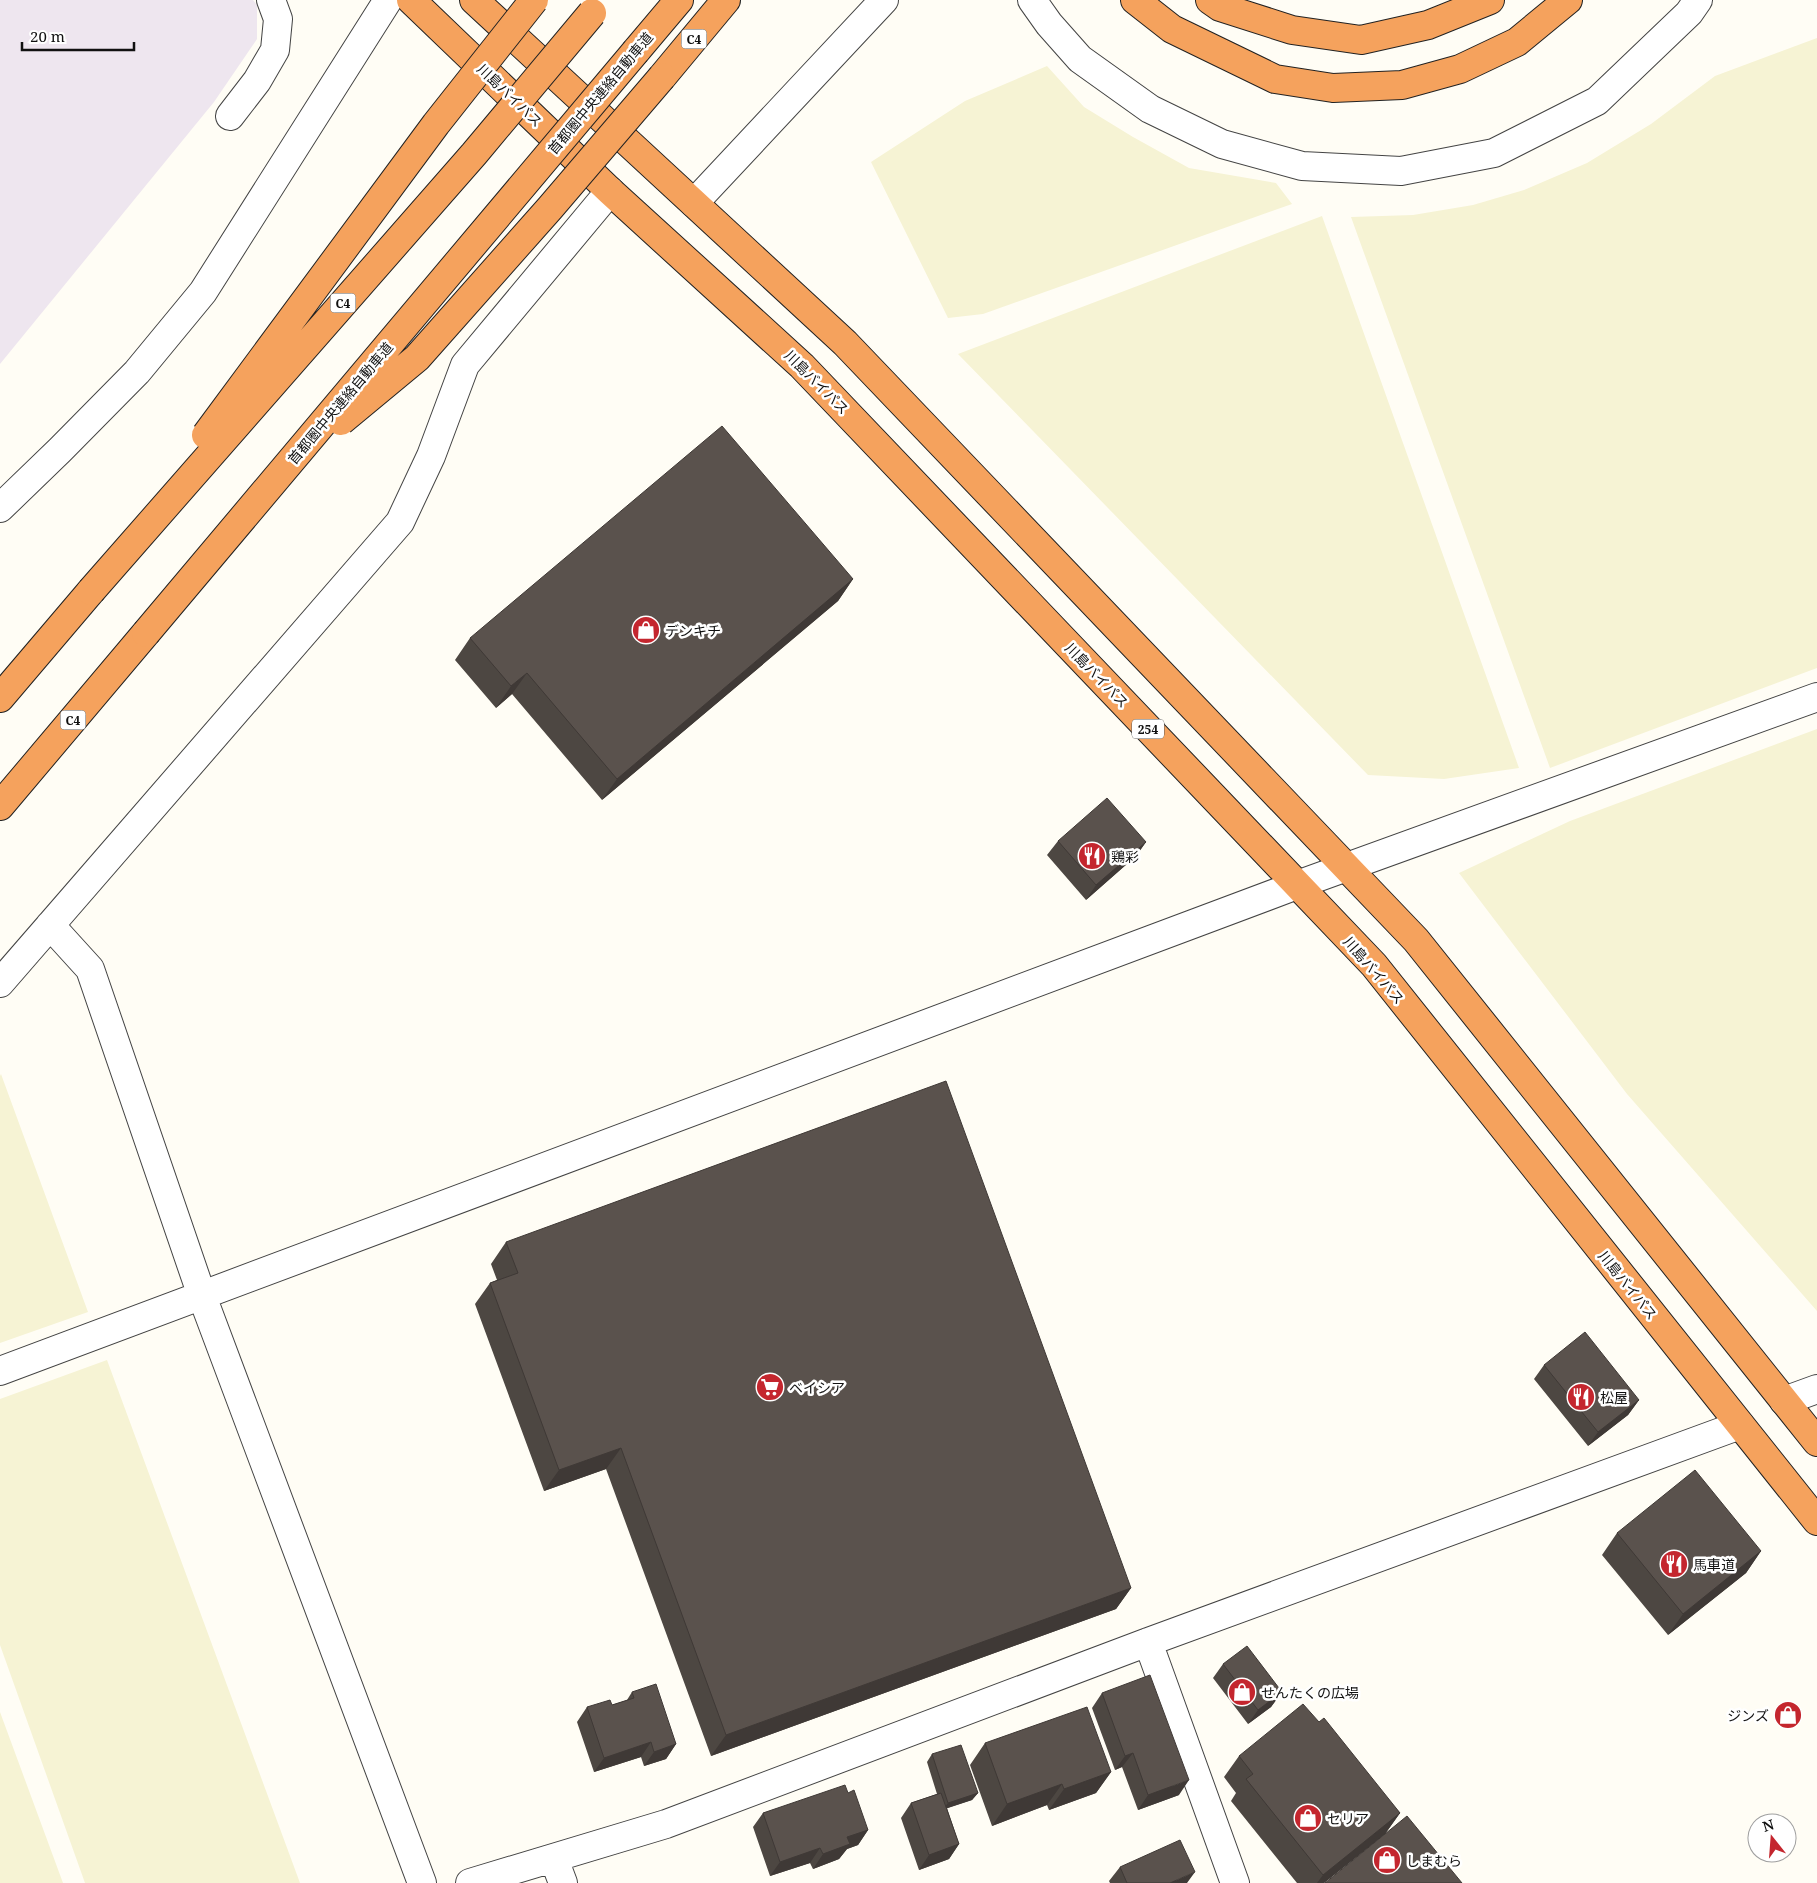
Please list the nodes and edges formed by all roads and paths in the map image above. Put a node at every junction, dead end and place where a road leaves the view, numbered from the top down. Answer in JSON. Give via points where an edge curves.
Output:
{"nodes":[{"id":1,"x":271,"y":0,"type":"edge"},
{"id":2,"x":388,"y":0,"type":"edge"},
{"id":3,"x":411,"y":0,"type":"edge"},
{"id":4,"x":474,"y":0,"type":"edge"},
{"id":5,"x":534,"y":0,"type":"edge"},
{"id":6,"x":679,"y":0,"type":"edge"},
{"id":7,"x":726,"y":0,"type":"edge"},
{"id":8,"x":884,"y":0,"type":"edge"},
{"id":9,"x":1032,"y":0,"type":"edge"},
{"id":10,"x":1134,"y":0,"type":"edge"},
{"id":11,"x":1210,"y":0,"type":"edge"},
{"id":12,"x":1490,"y":0,"type":"edge"},
{"id":13,"x":1568,"y":0,"type":"edge"},
{"id":14,"x":1698,"y":0,"type":"edge"},
{"id":15,"x":598,"y":6,"type":"edge"},
{"id":16,"x":230,"y":116,"type":"dead end"},
{"id":17,"x":610,"y":191,"type":"junction"},
{"id":18,"x":694,"y":203,"type":"junction"},
{"id":19,"x":288,"y":465,"type":"junction"},
{"id":20,"x":0,"y":508,"type":"edge"},
{"id":21,"x":91,"y":591,"type":"junction"},
{"id":22,"x":1817,"y":697,"type":"edge"},
{"id":23,"x":0,"y":698,"type":"edge"},
{"id":24,"x":0,"y":806,"type":"edge"},
{"id":25,"x":1347,"y":868,"type":"junction"},
{"id":26,"x":1297,"y":885,"type":"junction"},
{"id":27,"x":50,"y":925,"type":"junction"},
{"id":28,"x":0,"y":983,"type":"edge"},
{"id":29,"x":202,"y":1296,"type":"junction"},
{"id":30,"x":0,"y":1371,"type":"edge"},
{"id":31,"x":1817,"y":1389,"type":"edge"},
{"id":32,"x":1784,"y":1401,"type":"junction"},
{"id":33,"x":1740,"y":1425,"type":"junction"},
{"id":34,"x":1817,"y":1442,"type":"edge"},
{"id":35,"x":1817,"y":1521,"type":"edge"},
{"id":36,"x":1148,"y":1642,"type":"junction"},
{"id":37,"x":559,"y":1871,"type":"edge"},
{"id":38,"x":422,"y":1883,"type":"edge"},
{"id":39,"x":470,"y":1883,"type":"edge"},
{"id":40,"x":1235,"y":1883,"type":"edge"}],
"edges":[{"from":1,"to":16,"type":"street","via":[[278,19],[275,50],[257,81]]},
{"from":2,"to":20,"type":"street","via":[[203,292],[137,372]]},
{"from":3,"to":17,"type":"highway","name":"川島バイパス","number":"254"},
{"from":4,"to":18,"type":"highway"},
{"from":5,"to":21,"type":"highway","bridge":true,"via":[[436,124]]},
{"from":6,"to":19,"type":"highway","name":"首都圏中央連絡自動車道","number":"C4","bridge":true},
{"from":7,"to":19,"type":"highway","number":"C4","bridge":true,"via":[[550,208],[417,358]]},
{"from":8,"to":18,"type":"street"},
{"from":9,"to":14,"type":"street","via":[[1080,59],[1150,109],[1222,144],[1302,166],[1401,170],[1494,153],[1597,102],[1689,13]]},
{"from":10,"to":13,"type":"highway","via":[[1172,29],[1276,79],[1333,88],[1402,85],[1460,69],[1517,42]]},
{"from":11,"to":12,"type":"highway","via":[[1220,7],[1292,30],[1361,40],[1428,25]]},
{"from":15,"to":21,"type":"highway","number":"C4","bridge":true,"via":[[474,154]]},
{"from":17,"to":26,"type":"highway","name":"川島バイパス","number":"254","via":[[802,366]]},
{"from":17,"to":27,"type":"street","via":[[465,364],[430,456],[400,522]]},
{"from":18,"to":25,"type":"highway","via":[[845,343]]},
{"from":19,"to":24,"type":"highway","name":"首都圏中央連絡自動車道","number":"C4","bridge":true},
{"from":21,"to":23,"type":"highway","number":"C4"},
{"from":22,"to":25,"type":"street"},
{"from":25,"to":26,"type":"street"},
{"from":25,"to":32,"type":"highway","via":[[1416,940]]},
{"from":26,"to":29,"type":"street"},
{"from":26,"to":33,"type":"highway","name":"川島バイパス","number":"254","via":[[1374,966]]},
{"from":27,"to":28,"type":"street"},
{"from":27,"to":29,"type":"street","via":[[90,969]]},
{"from":29,"to":30,"type":"street"},
{"from":29,"to":38,"type":"street"},
{"from":31,"to":32,"type":"street"},
{"from":32,"to":34,"type":"highway"},
{"from":33,"to":35,"type":"highway","name":"川島バイパス","number":"254"},
{"from":33,"to":36,"type":"street"},
{"from":36,"to":37,"type":"street","via":[[666,1824]]},
{"from":36,"to":40,"type":"street"},
{"from":37,"to":39,"type":"street"}]}
